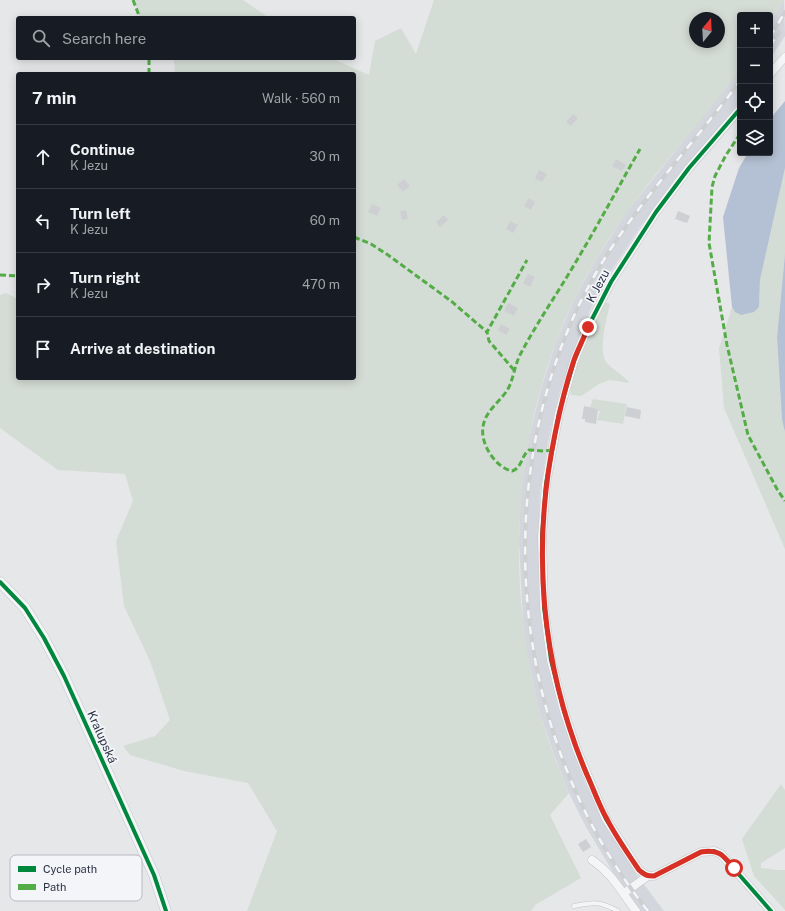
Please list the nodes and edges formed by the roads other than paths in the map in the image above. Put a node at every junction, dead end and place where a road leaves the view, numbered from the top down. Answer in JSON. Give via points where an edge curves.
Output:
{"nodes":[{"id":1,"x":785,"y":57,"type":"edge"},
{"id":2,"x":773,"y":71,"type":"edge"},
{"id":3,"x":737,"y":112,"type":"edge"},
{"id":4,"x":0,"y":582,"type":"edge"},
{"id":5,"x":592,"y":860,"type":"dead end"},
{"id":6,"x":648,"y":876,"type":"junction"},
{"id":7,"x":624,"y":893,"type":"junction"},
{"id":8,"x":574,"y":906,"type":"dead end"},
{"id":9,"x":166,"y":911,"type":"edge"},
{"id":10,"x":618,"y":911,"type":"edge"},
{"id":11,"x":636,"y":911,"type":"edge"},
{"id":12,"x":771,"y":911,"type":"edge"}],
"edges":[{"from":1,"to":2,"type":"street"},
{"from":3,"to":6,"type":"street","name":"K Jezu","via":[[669,194],[611,282],[574,361],[559,413],[546,484],[542,537],[544,607],[562,704],[577,750],[606,819],[639,870]]},
{"from":4,"to":9,"type":"street","name":"Kralupská","via":[[25,608],[64,676],[154,875]]},
{"from":5,"to":7,"type":"street","via":[[604,868]]},
{"from":6,"to":7,"type":"street"},
{"from":6,"to":12,"type":"street","via":[[654,876],[701,852],[714,851],[721,854]]},
{"from":7,"to":11,"type":"street"},
{"from":8,"to":10,"type":"lane","via":[[595,902]]}]}
